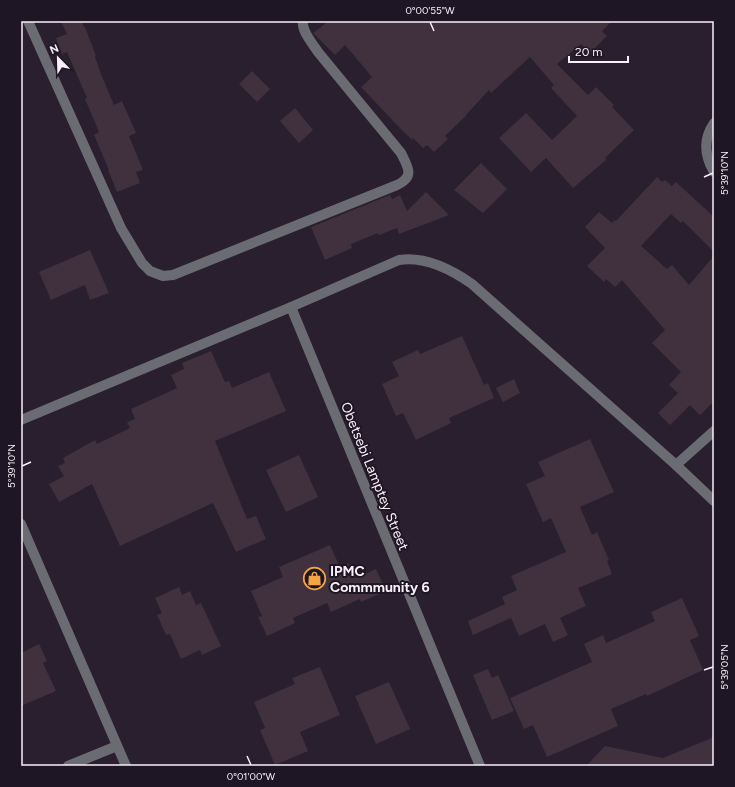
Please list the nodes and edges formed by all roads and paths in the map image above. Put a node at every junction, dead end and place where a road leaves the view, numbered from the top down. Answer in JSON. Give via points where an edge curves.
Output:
{"nodes":[{"id":1,"x":28,"y":21,"type":"edge"},
{"id":2,"x":303,"y":21,"type":"edge"},
{"id":3,"x":714,"y":123,"type":"edge"},
{"id":4,"x":714,"y":172,"type":"edge"},
{"id":5,"x":291,"y":307,"type":"junction"},
{"id":6,"x":21,"y":420,"type":"edge"},
{"id":7,"x":714,"y":431,"type":"edge"},
{"id":8,"x":676,"y":465,"type":"junction"},
{"id":9,"x":714,"y":501,"type":"edge"},
{"id":10,"x":21,"y":524,"type":"edge"},
{"id":11,"x":117,"y":746,"type":"junction"},
{"id":12,"x":68,"y":766,"type":"edge"},
{"id":13,"x":126,"y":766,"type":"edge"},
{"id":14,"x":480,"y":766,"type":"edge"}],
"edges":[{"from":1,"to":2,"type":"street","via":[[121,228],[142,263],[150,271],[163,276],[173,275],[404,182],[408,175],[401,153],[318,52],[308,37]]},
{"from":3,"to":4,"type":"street","via":[[709,132],[706,152]]},
{"from":5,"to":6,"type":"street"},
{"from":5,"to":8,"type":"street","via":[[399,260],[415,259],[444,268],[472,284]]},
{"from":5,"to":14,"type":"street","name":"Obetsebi Lamptey Street"},
{"from":7,"to":8,"type":"street"},
{"from":8,"to":9,"type":"street"},
{"from":10,"to":11,"type":"street"},
{"from":11,"to":12,"type":"street"},
{"from":11,"to":13,"type":"street"}]}
